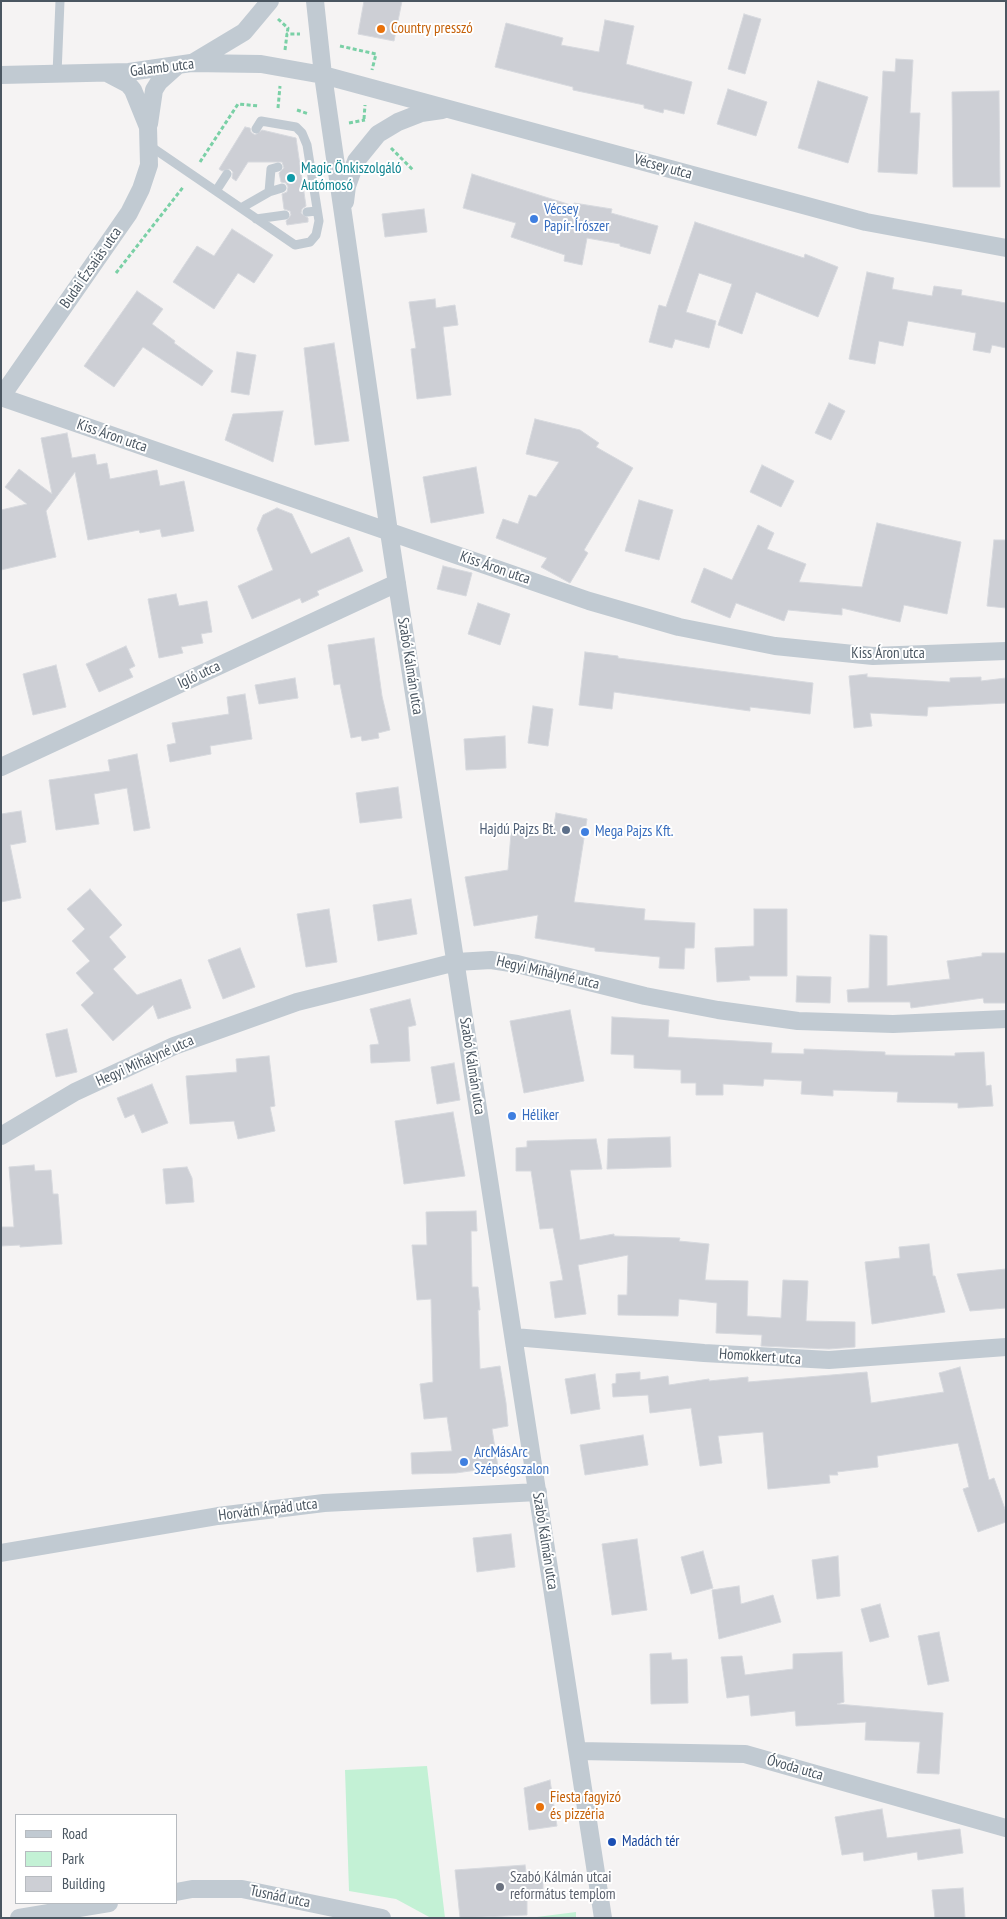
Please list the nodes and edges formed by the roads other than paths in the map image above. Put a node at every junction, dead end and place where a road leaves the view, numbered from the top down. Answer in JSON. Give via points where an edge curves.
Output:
{"nodes":[{"id":1,"x":60,"y":1,"type":"edge"},
{"id":2,"x":270,"y":1,"type":"edge"},
{"id":3,"x":315,"y":1,"type":"edge"},
{"id":4,"x":185,"y":64,"type":"junction"},
{"id":5,"x":106,"y":73,"type":"junction"},
{"id":6,"x":58,"y":74,"type":"junction"},
{"id":7,"x":1,"y":75,"type":"edge"},
{"id":8,"x":323,"y":75,"type":"junction"},
{"id":9,"x":447,"y":109,"type":"junction"},
{"id":10,"x":148,"y":127,"type":"junction"},
{"id":11,"x":256,"y":129,"type":"dead end"},
{"id":12,"x":150,"y":146,"type":"junction"},
{"id":13,"x":278,"y":167,"type":"dead end"},
{"id":14,"x":227,"y":174,"type":"dead end"},
{"id":15,"x":282,"y":188,"type":"dead end"},
{"id":16,"x":216,"y":191,"type":"junction"},
{"id":17,"x":269,"y":192,"type":"junction"},
{"id":18,"x":241,"y":208,"type":"junction"},
{"id":19,"x":317,"y":211,"type":"junction"},
{"id":20,"x":307,"y":212,"type":"dead end"},
{"id":21,"x":285,"y":215,"type":"dead end"},
{"id":22,"x":343,"y":215,"type":"junction"},
{"id":23,"x":256,"y":219,"type":"junction"},
{"id":24,"x":1006,"y":248,"type":"edge"},
{"id":25,"x":1,"y":397,"type":"edge"},
{"id":26,"x":389,"y":532,"type":"junction"},
{"id":27,"x":397,"y":583,"type":"junction"},
{"id":28,"x":1006,"y":651,"type":"edge"},
{"id":29,"x":1,"y":767,"type":"edge"},
{"id":30,"x":456,"y":962,"type":"junction"},
{"id":31,"x":1006,"y":1019,"type":"edge"},
{"id":32,"x":1,"y":1136,"type":"edge"},
{"id":33,"x":514,"y":1337,"type":"junction"},
{"id":34,"x":1006,"y":1347,"type":"edge"},
{"id":35,"x":538,"y":1492,"type":"junction"},
{"id":36,"x":1,"y":1553,"type":"edge"},
{"id":37,"x":578,"y":1751,"type":"junction"},
{"id":38,"x":1006,"y":1828,"type":"edge"},
{"id":39,"x":178,"y":1892,"type":"edge"},
{"id":40,"x":103,"y":1904,"type":"edge"},
{"id":41,"x":19,"y":1918,"type":"edge"},
{"id":42,"x":382,"y":1918,"type":"edge"},
{"id":43,"x":603,"y":1918,"type":"edge"}],
"edges":[{"from":1,"to":6,"type":"lane"},
{"from":2,"to":4,"type":"street","name":"Budai Ézsaiás utca","via":[[244,32]]},
{"from":3,"to":8,"type":"street","name":"Szabó Kálmán utca"},
{"from":4,"to":5,"type":"street","name":"Galamb utca"},
{"from":4,"to":8,"type":"street","name":"Galamb utca","via":[[261,64]]},
{"from":4,"to":10,"type":"street","name":"Budai Ézsaiás utca","via":[[159,82],[154,90]]},
{"from":5,"to":6,"type":"street","name":"Galamb utca"},
{"from":5,"to":10,"type":"street","name":"Budai Ézsaiás utca","via":[[133,90]]},
{"from":6,"to":7,"type":"street","name":"Galamb utca"},
{"from":8,"to":9,"type":"street","name":"Vécsey utca"},
{"from":8,"to":22,"type":"street","name":"Szabó Kálmán utca"},
{"from":9,"to":22,"type":"street","name":"Szabó Kálmán utca","via":[[421,113],[378,134],[356,161],[347,186]]},
{"from":9,"to":24,"type":"street","name":"Vécsey utca","via":[[866,222]]},
{"from":10,"to":12,"type":"street","name":"Budai Ézsaiás utca"},
{"from":11,"to":19,"type":"lane","via":[[261,121],[296,127],[302,133],[308,184]]},
{"from":12,"to":16,"type":"lane"},
{"from":12,"to":25,"type":"street","name":"Budai Ézsaiás utca","via":[[149,165],[129,213]]},
{"from":13,"to":17,"type":"lane","via":[[271,169]]},
{"from":14,"to":16,"type":"lane"},
{"from":15,"to":17,"type":"lane"},
{"from":16,"to":18,"type":"lane"},
{"from":17,"to":18,"type":"lane"},
{"from":18,"to":23,"type":"lane"},
{"from":19,"to":20,"type":"lane"},
{"from":19,"to":23,"type":"lane","via":[[316,235],[301,245],[295,245]]},
{"from":21,"to":23,"type":"lane"},
{"from":22,"to":26,"type":"street","name":"Szabó Kálmán utca"},
{"from":25,"to":26,"type":"street","name":"Kiss Áron utca"},
{"from":26,"to":27,"type":"street","name":"Szabó Kálmán utca"},
{"from":26,"to":28,"type":"street","name":"Kiss Áron utca","via":[[607,606],[679,627],[775,646],[872,656]]},
{"from":27,"to":29,"type":"street","name":"Igló utca"},
{"from":27,"to":30,"type":"street","name":"Szabó Kálmán utca"},
{"from":30,"to":31,"type":"street","name":"Hegyi Mihályné utca","via":[[491,960],[517,964],[645,996],[798,1021],[893,1024]]},
{"from":30,"to":32,"type":"street","name":"Hegyi Mihályné utca","via":[[297,1002],[174,1046],[75,1092]]},
{"from":30,"to":33,"type":"street","name":"Szabó Kálmán utca"},
{"from":33,"to":34,"type":"street","name":"Homokkert utca","via":[[829,1360]]},
{"from":33,"to":35,"type":"street","name":"Szabó Kálmán utca"},
{"from":35,"to":36,"type":"street","name":"Horváth Árpád utca","via":[[324,1503],[218,1516]]},
{"from":35,"to":37,"type":"street","name":"Szabó Kálmán utca"},
{"from":37,"to":38,"type":"street","name":"Óvoda utca","via":[[745,1754]]},
{"from":37,"to":43,"type":"street","name":"Szabó Kálmán utca"},
{"from":39,"to":42,"type":"street","name":"Tusnád utca","via":[[242,1889]]},
{"from":40,"to":41,"type":"street"}]}
